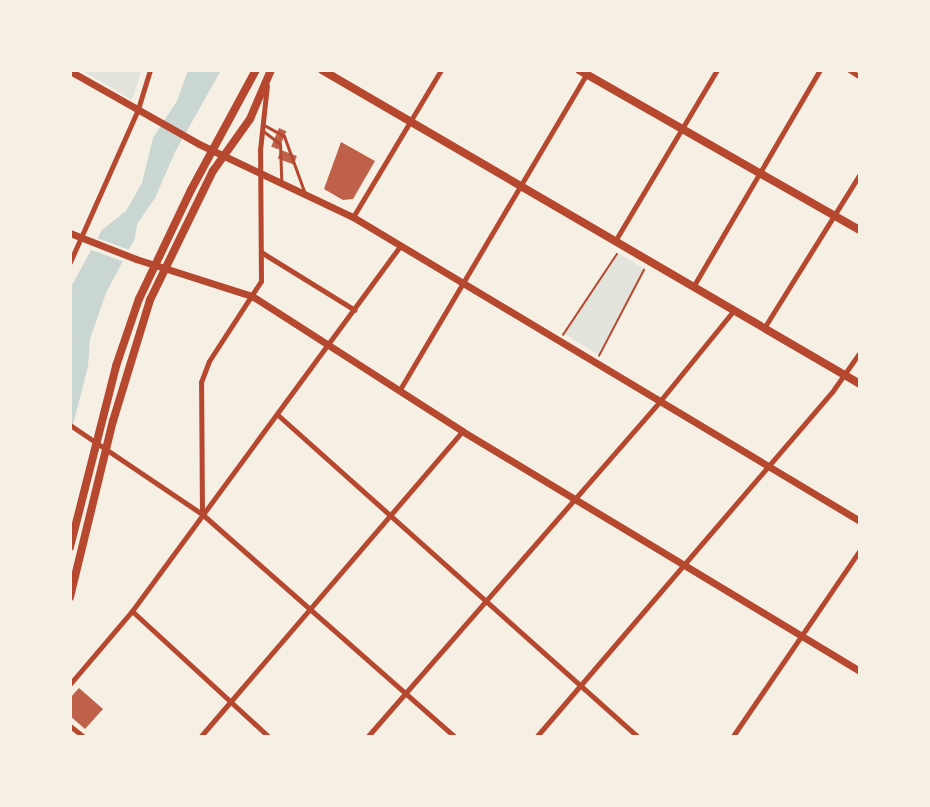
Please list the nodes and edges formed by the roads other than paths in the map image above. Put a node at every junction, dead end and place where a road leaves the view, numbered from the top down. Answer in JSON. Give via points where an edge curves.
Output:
{"nodes":[{"id":1,"x":150,"y":70,"type":"edge"},
{"id":2,"x":255,"y":70,"type":"edge"},
{"id":3,"x":271,"y":70,"type":"edge"},
{"id":4,"x":322,"y":70,"type":"edge"},
{"id":5,"x":441,"y":70,"type":"edge"},
{"id":6,"x":717,"y":70,"type":"edge"},
{"id":7,"x":820,"y":70,"type":"edge"},
{"id":8,"x":849,"y":70,"type":"edge"},
{"id":9,"x":70,"y":71,"type":"edge"},
{"id":10,"x":585,"y":72,"type":"edge"},
{"id":11,"x":860,"y":76,"type":"edge"},
{"id":12,"x":267,"y":85,"type":"junction"},
{"id":13,"x":138,"y":109,"type":"junction"},
{"id":14,"x":411,"y":122,"type":"junction"},
{"id":15,"x":262,"y":127,"type":"junction"},
{"id":16,"x":681,"y":129,"type":"junction"},
{"id":17,"x":213,"y":150,"type":"junction"},
{"id":18,"x":225,"y":156,"type":"junction"},
{"id":19,"x":261,"y":171,"type":"junction"},
{"id":20,"x":759,"y":174,"type":"junction"},
{"id":21,"x":860,"y":174,"type":"edge"},
{"id":22,"x":281,"y":180,"type":"junction"},
{"id":23,"x":521,"y":186,"type":"junction"},
{"id":24,"x":304,"y":191,"type":"junction"},
{"id":25,"x":835,"y":216,"type":"junction"},
{"id":26,"x":353,"y":217,"type":"junction"},
{"id":27,"x":860,"y":230,"type":"edge"},
{"id":28,"x":70,"y":233,"type":"edge"},
{"id":29,"x":81,"y":238,"type":"junction"},
{"id":30,"x":619,"y":243,"type":"junction"},
{"id":31,"x":400,"y":246,"type":"junction"},
{"id":32,"x":261,"y":252,"type":"junction"},
{"id":33,"x":70,"y":262,"type":"edge"},
{"id":34,"x":153,"y":265,"type":"junction"},
{"id":35,"x":164,"y":269,"type":"junction"},
{"id":36,"x":463,"y":283,"type":"junction"},
{"id":37,"x":693,"y":287,"type":"junction"},
{"id":38,"x":252,"y":296,"type":"junction"},
{"id":39,"x":355,"y":310,"type":"junction"},
{"id":40,"x":734,"y":310,"type":"junction"},
{"id":41,"x":764,"y":328,"type":"junction"},
{"id":42,"x":328,"y":347,"type":"junction"},
{"id":43,"x":860,"y":352,"type":"edge"},
{"id":44,"x":845,"y":375,"type":"junction"},
{"id":45,"x":860,"y":384,"type":"edge"},
{"id":46,"x":399,"y":391,"type":"junction"},
{"id":47,"x":660,"y":401,"type":"junction"},
{"id":48,"x":279,"y":416,"type":"junction"},
{"id":49,"x":70,"y":425,"type":"edge"},
{"id":50,"x":462,"y":431,"type":"junction"},
{"id":51,"x":97,"y":440,"type":"junction"},
{"id":52,"x":105,"y":452,"type":"junction"},
{"id":53,"x":768,"y":465,"type":"junction"},
{"id":54,"x":574,"y":498,"type":"junction"},
{"id":55,"x":202,"y":514,"type":"junction"},
{"id":56,"x":392,"y":515,"type":"junction"},
{"id":57,"x":860,"y":520,"type":"edge"},
{"id":58,"x":70,"y":547,"type":"edge"},
{"id":59,"x":860,"y":550,"type":"edge"},
{"id":60,"x":682,"y":563,"type":"junction"},
{"id":61,"x":70,"y":597,"type":"edge"},
{"id":62,"x":486,"y":599,"type":"junction"},
{"id":63,"x":310,"y":610,"type":"junction"},
{"id":64,"x":132,"y":611,"type":"junction"},
{"id":65,"x":801,"y":636,"type":"junction"},
{"id":66,"x":860,"y":671,"type":"edge"},
{"id":67,"x":70,"y":684,"type":"edge"},
{"id":68,"x":580,"y":684,"type":"junction"},
{"id":69,"x":406,"y":694,"type":"junction"},
{"id":70,"x":232,"y":702,"type":"junction"},
{"id":71,"x":70,"y":726,"type":"edge"},
{"id":72,"x":82,"y":736,"type":"edge"},
{"id":73,"x":201,"y":736,"type":"edge"},
{"id":74,"x":268,"y":736,"type":"edge"},
{"id":75,"x":368,"y":736,"type":"edge"},
{"id":76,"x":454,"y":736,"type":"edge"},
{"id":77,"x":537,"y":736,"type":"edge"},
{"id":78,"x":637,"y":736,"type":"edge"},
{"id":79,"x":733,"y":736,"type":"edge"}],
"edges":[{"from":1,"to":13,"type":"street"},
{"from":2,"to":17,"type":"main road"},
{"from":3,"to":12,"type":"main road"},
{"from":4,"to":14,"type":"main road"},
{"from":5,"to":14,"type":"street"},
{"from":6,"to":16,"type":"street"},
{"from":7,"to":20,"type":"street"},
{"from":8,"to":11,"type":"street"},
{"from":9,"to":13,"type":"street"},
{"from":10,"to":16,"type":"main road"},
{"from":10,"to":23,"type":"street"},
{"from":12,"to":15,"type":"street"},
{"from":12,"to":18,"type":"main road"},
{"from":13,"to":17,"type":"street"},
{"from":13,"to":29,"type":"street"},
{"from":14,"to":23,"type":"main road"},
{"from":14,"to":26,"type":"street"},
{"from":15,"to":19,"type":"street"},
{"from":15,"to":22,"type":"lane","via":[[280,144]]},
{"from":15,"to":24,"type":"lane","via":[[284,136]]},
{"from":16,"to":20,"type":"main road"},
{"from":16,"to":30,"type":"street"},
{"from":17,"to":18,"type":"street"},
{"from":17,"to":34,"type":"main road"},
{"from":18,"to":19,"type":"street"},
{"from":18,"to":35,"type":"main road"},
{"from":19,"to":22,"type":"street"},
{"from":19,"to":32,"type":"street"},
{"from":20,"to":25,"type":"main road"},
{"from":20,"to":37,"type":"street"},
{"from":21,"to":25,"type":"street"},
{"from":22,"to":24,"type":"street"},
{"from":23,"to":30,"type":"main road"},
{"from":23,"to":36,"type":"street"},
{"from":24,"to":26,"type":"street"},
{"from":25,"to":27,"type":"main road"},
{"from":25,"to":41,"type":"street"},
{"from":26,"to":31,"type":"street"},
{"from":28,"to":29,"type":"street"},
{"from":29,"to":33,"type":"street"},
{"from":29,"to":34,"type":"street"},
{"from":30,"to":37,"type":"main road"},
{"from":31,"to":36,"type":"street"},
{"from":31,"to":39,"type":"street"},
{"from":32,"to":38,"type":"street","via":[[261,281]]},
{"from":32,"to":39,"type":"street"},
{"from":34,"to":35,"type":"street"},
{"from":34,"to":51,"type":"main road","via":[[123,345]]},
{"from":35,"to":38,"type":"street"},
{"from":35,"to":52,"type":"main road","via":[[136,343]]},
{"from":36,"to":46,"type":"street"},
{"from":36,"to":47,"type":"street"},
{"from":37,"to":40,"type":"main road"},
{"from":38,"to":42,"type":"street"},
{"from":38,"to":55,"type":"street","via":[[209,361],[201,382]]},
{"from":39,"to":42,"type":"street"},
{"from":40,"to":41,"type":"main road"},
{"from":40,"to":47,"type":"street"},
{"from":41,"to":44,"type":"main road"},
{"from":42,"to":46,"type":"street"},
{"from":42,"to":48,"type":"street"},
{"from":43,"to":44,"type":"street"},
{"from":44,"to":45,"type":"main road"},
{"from":44,"to":53,"type":"street"},
{"from":46,"to":50,"type":"street"},
{"from":47,"to":53,"type":"street"},
{"from":47,"to":54,"type":"street"},
{"from":48,"to":55,"type":"street"},
{"from":48,"to":56,"type":"street"},
{"from":49,"to":51,"type":"street"},
{"from":50,"to":54,"type":"street"},
{"from":50,"to":56,"type":"street"},
{"from":51,"to":52,"type":"street"},
{"from":51,"to":58,"type":"main road"},
{"from":52,"to":55,"type":"street"},
{"from":52,"to":61,"type":"main road"},
{"from":53,"to":57,"type":"street"},
{"from":53,"to":60,"type":"street"},
{"from":54,"to":60,"type":"street"},
{"from":54,"to":62,"type":"street"},
{"from":55,"to":63,"type":"street"},
{"from":55,"to":64,"type":"street"},
{"from":56,"to":62,"type":"street"},
{"from":56,"to":63,"type":"street"},
{"from":59,"to":65,"type":"street"},
{"from":60,"to":65,"type":"street"},
{"from":60,"to":68,"type":"street"},
{"from":62,"to":68,"type":"street"},
{"from":62,"to":69,"type":"street"},
{"from":63,"to":69,"type":"street"},
{"from":63,"to":70,"type":"street"},
{"from":64,"to":67,"type":"street"},
{"from":64,"to":70,"type":"street"},
{"from":65,"to":66,"type":"street"},
{"from":65,"to":79,"type":"street"},
{"from":68,"to":77,"type":"street"},
{"from":68,"to":78,"type":"street"},
{"from":69,"to":75,"type":"street"},
{"from":69,"to":76,"type":"street"},
{"from":70,"to":73,"type":"street"},
{"from":70,"to":74,"type":"street"},
{"from":71,"to":72,"type":"street"}]}
